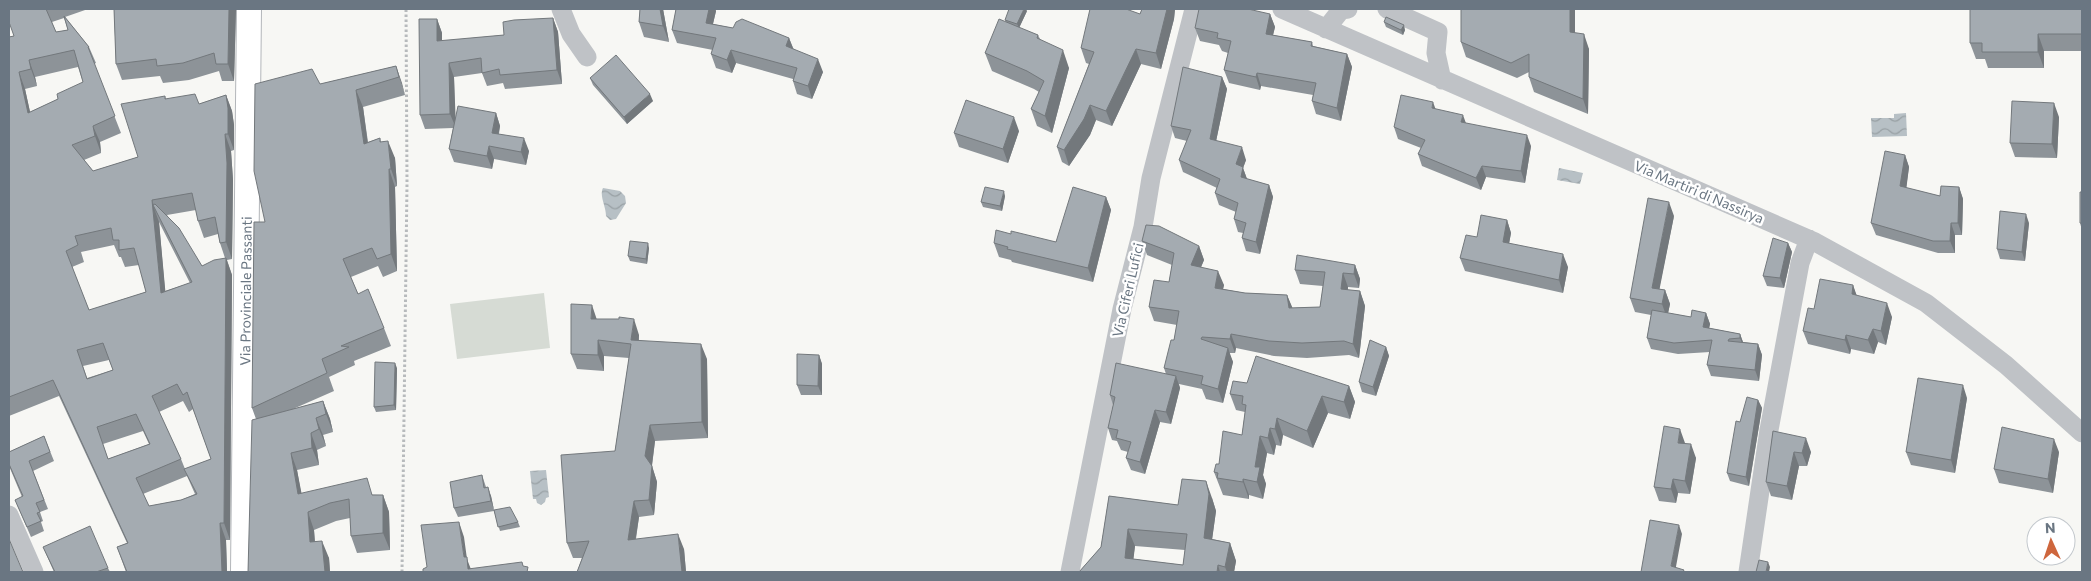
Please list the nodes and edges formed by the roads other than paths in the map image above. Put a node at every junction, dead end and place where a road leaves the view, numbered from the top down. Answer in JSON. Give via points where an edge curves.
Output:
{"nodes":[{"id":1,"x":249,"y":9,"type":"edge"},
{"id":2,"x":561,"y":9,"type":"edge"},
{"id":3,"x":1194,"y":9,"type":"edge"},
{"id":4,"x":1282,"y":9,"type":"edge"},
{"id":5,"x":1348,"y":9,"type":"edge"},
{"id":6,"x":1387,"y":9,"type":"edge"},
{"id":7,"x":1326,"y":29,"type":"junction"},
{"id":8,"x":587,"y":57,"type":"dead end"},
{"id":9,"x":1442,"y":80,"type":"junction"},
{"id":10,"x":1809,"y":240,"type":"junction"},
{"id":11,"x":2082,"y":433,"type":"edge"},
{"id":12,"x":9,"y":515,"type":"edge"},
{"id":13,"x":34,"y":572,"type":"edge"},
{"id":14,"x":243,"y":572,"type":"edge"},
{"id":15,"x":1070,"y":572,"type":"edge"},
{"id":16,"x":1748,"y":572,"type":"edge"}],
"edges":[{"from":1,"to":14,"type":"main road","name":"Via Provinciale Passanti"},
{"from":2,"to":8,"type":"street","via":[[571,34]]},
{"from":3,"to":15,"type":"street","name":"Via Ciferi Lufici","via":[[1122,309]]},
{"from":4,"to":7,"type":"street","name":"Via Martiri di Nassirya"},
{"from":5,"to":7,"type":"street","via":[[1341,10]]},
{"from":6,"to":9,"type":"street","via":[[1438,32],[1436,53]]},
{"from":7,"to":9,"type":"street","name":"Via Martiri di Nassirya"},
{"from":9,"to":10,"type":"street","name":"Via Martiri di Nassirya"},
{"from":10,"to":11,"type":"street","name":"Via Martiri di Nassirya","via":[[1926,303],[2006,365]]},
{"from":10,"to":16,"type":"street","via":[[1800,263],[1769,430]]},
{"from":12,"to":13,"type":"street"}]}
